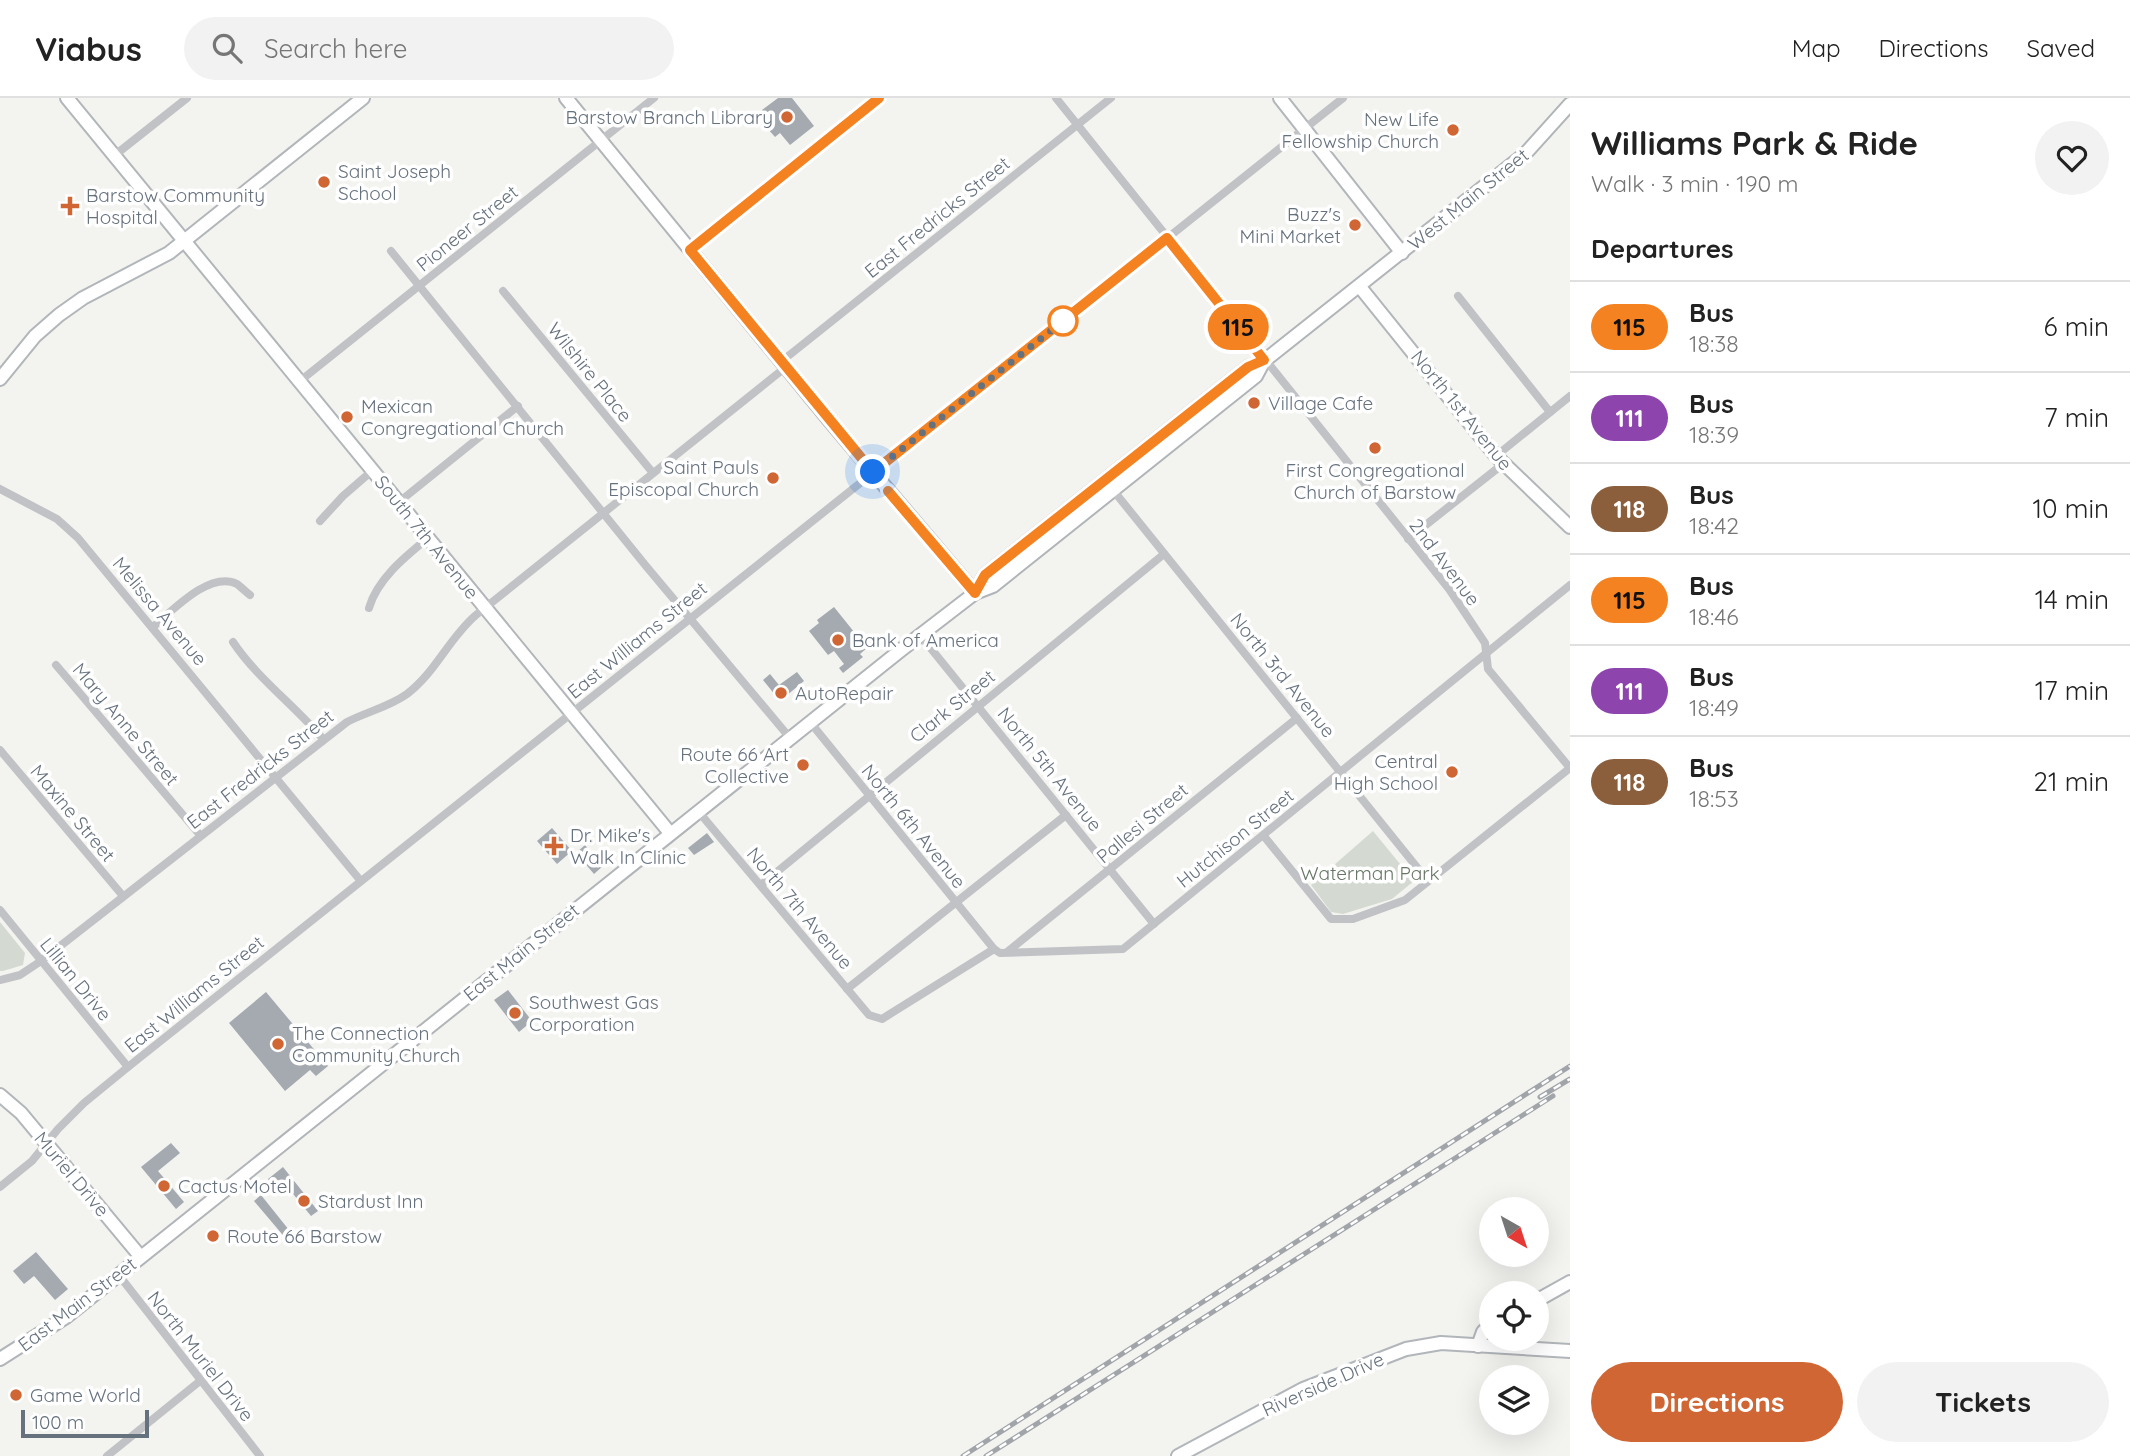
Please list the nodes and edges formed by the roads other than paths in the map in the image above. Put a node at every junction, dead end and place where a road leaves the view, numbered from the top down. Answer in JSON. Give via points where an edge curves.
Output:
{"nodes":[{"id":1,"x":68,"y":98,"type":"edge"},
{"id":2,"x":187,"y":98,"type":"edge"},
{"id":3,"x":363,"y":98,"type":"edge"},
{"id":4,"x":566,"y":98,"type":"edge"},
{"id":5,"x":654,"y":98,"type":"edge"},
{"id":6,"x":878,"y":98,"type":"edge"},
{"id":7,"x":1056,"y":98,"type":"edge"},
{"id":8,"x":1111,"y":98,"type":"edge"},
{"id":9,"x":1280,"y":98,"type":"edge"},
{"id":10,"x":1343,"y":98,"type":"edge"},
{"id":11,"x":1570,"y":104,"type":"edge"},
{"id":12,"x":1077,"y":125,"type":"junction"},
{"id":13,"x":1304,"y":129,"type":"junction"},
{"id":14,"x":601,"y":140,"type":"junction"},
{"id":15,"x":115,"y":155,"type":"junction"},
{"id":16,"x":1167,"y":238,"type":"junction"},
{"id":17,"x":185,"y":240,"type":"junction"},
{"id":18,"x":690,"y":250,"type":"junction"},
{"id":19,"x":391,"y":251,"type":"dead end"},
{"id":20,"x":1402,"y":253,"type":"junction"},
{"id":21,"x":420,"y":286,"type":"junction"},
{"id":22,"x":1360,"y":287,"type":"junction"},
{"id":23,"x":503,"y":291,"type":"dead end"},
{"id":24,"x":1458,"y":296,"type":"dead end"},
{"id":25,"x":1264,"y":360,"type":"junction"},
{"id":26,"x":784,"y":364,"type":"junction"},
{"id":27,"x":0,"y":379,"type":"edge"},
{"id":28,"x":300,"y":381,"type":"junction"},
{"id":29,"x":1570,"y":396,"type":"edge"},
{"id":30,"x":518,"y":406,"type":"junction"},
{"id":31,"x":1550,"y":412,"type":"junction"},
{"id":32,"x":1499,"y":460,"type":"junction"},
{"id":33,"x":373,"y":470,"type":"junction"},
{"id":34,"x":873,"y":472,"type":"junction"},
{"id":35,"x":653,"y":473,"type":"junction"},
{"id":36,"x":0,"y":489,"type":"edge"},
{"id":37,"x":1112,"y":490,"type":"junction"},
{"id":38,"x":399,"y":502,"type":"junction"},
{"id":39,"x":603,"y":512,"type":"junction"},
{"id":40,"x":320,"y":521,"type":"dead end"},
{"id":41,"x":1570,"y":527,"type":"edge"},
{"id":42,"x":428,"y":538,"type":"junction"},
{"id":43,"x":1408,"y":539,"type":"junction"},
{"id":44,"x":1164,"y":554,"type":"junction"},
{"id":45,"x":1570,"y":585,"type":"edge"},
{"id":46,"x":975,"y":593,"type":"junction"},
{"id":47,"x":250,"y":595,"type":"dead end"},
{"id":48,"x":485,"y":607,"type":"junction"},
{"id":49,"x":369,"y":608,"type":"dead end"},
{"id":50,"x":689,"y":618,"type":"junction"},
{"id":51,"x":153,"y":627,"type":"junction"},
{"id":52,"x":920,"y":635,"type":"junction"},
{"id":53,"x":233,"y":642,"type":"dead end"},
{"id":54,"x":1486,"y":656,"type":"junction"},
{"id":55,"x":56,"y":665,"type":"dead end"},
{"id":56,"x":978,"y":706,"type":"junction"},
{"id":57,"x":571,"y":713,"type":"junction"},
{"id":58,"x":1297,"y":718,"type":"junction"},
{"id":59,"x":810,"y":722,"type":"junction"},
{"id":60,"x":790,"y":738,"type":"junction"},
{"id":61,"x":323,"y":739,"type":"junction"},
{"id":62,"x":0,"y":750,"type":"edge"},
{"id":63,"x":1570,"y":768,"type":"edge"},
{"id":64,"x":1342,"y":773,"type":"junction"},
{"id":65,"x":276,"y":776,"type":"junction"},
{"id":66,"x":868,"y":794,"type":"junction"},
{"id":67,"x":698,"y":811,"type":"junction"},
{"id":68,"x":1066,"y":815,"type":"junction"},
{"id":69,"x":670,"y":833,"type":"junction"},
{"id":70,"x":200,"y":835,"type":"junction"},
{"id":71,"x":1263,"y":835,"type":"junction"},
{"id":72,"x":1110,"y":870,"type":"junction"},
{"id":73,"x":360,"y":880,"type":"junction"},
{"id":74,"x":1429,"y":881,"type":"junction"},
{"id":75,"x":761,"y":885,"type":"junction"},
{"id":76,"x":123,"y":896,"type":"junction"},
{"id":77,"x":957,"y":903,"type":"junction"},
{"id":78,"x":0,"y":910,"type":"edge"},
{"id":79,"x":1153,"y":924,"type":"junction"},
{"id":80,"x":994,"y":949,"type":"junction"},
{"id":81,"x":1007,"y":952,"type":"junction"},
{"id":82,"x":41,"y":961,"type":"junction"},
{"id":83,"x":0,"y":980,"type":"edge"},
{"id":84,"x":847,"y":989,"type":"junction"},
{"id":85,"x":128,"y":1067,"type":"junction"},
{"id":86,"x":0,"y":1095,"type":"edge"},
{"id":87,"x":47,"y":1145,"type":"junction"},
{"id":88,"x":0,"y":1187,"type":"edge"},
{"id":89,"x":140,"y":1256,"type":"junction"},
{"id":90,"x":118,"y":1274,"type":"junction"},
{"id":91,"x":1570,"y":1282,"type":"edge"},
{"id":92,"x":1549,"y":1294,"type":"edge"},
{"id":93,"x":1478,"y":1346,"type":"joint"},
{"id":94,"x":1570,"y":1351,"type":"edge"},
{"id":95,"x":0,"y":1359,"type":"edge"},
{"id":96,"x":200,"y":1381,"type":"junction"},
{"id":97,"x":107,"y":1456,"type":"edge"},
{"id":98,"x":260,"y":1456,"type":"edge"},
{"id":99,"x":1178,"y":1456,"type":"edge"}],
"edges":[{"from":1,"to":15,"type":"main road","name":"South 7th Avenue"},
{"from":2,"to":15,"type":"street"},
{"from":3,"to":17,"type":"main road"},
{"from":4,"to":14,"type":"main road"},
{"from":5,"to":14,"type":"street","name":"Pioneer Street"},
{"from":6,"to":18,"type":"street"},
{"from":7,"to":12,"type":"street","name":"2nd Avenue"},
{"from":8,"to":12,"type":"street","name":"East Fredricks Street"},
{"from":9,"to":13,"type":"main road"},
{"from":10,"to":13,"type":"street","name":"East Williams Street"},
{"from":11,"to":20,"type":"main road","name":"West Main Street","via":[[1524,154]]},
{"from":12,"to":16,"type":"street","name":"2nd Avenue"},
{"from":12,"to":26,"type":"street","name":"East Fredricks Street"},
{"from":13,"to":16,"type":"street","name":"East Williams Street"},
{"from":13,"to":20,"type":"main road"},
{"from":14,"to":18,"type":"main road"},
{"from":14,"to":21,"type":"street","name":"Pioneer Street"},
{"from":15,"to":17,"type":"main road","name":"South 7th Avenue"},
{"from":16,"to":25,"type":"street","name":"2nd Avenue"},
{"from":16,"to":34,"type":"street","name":"East Williams Street"},
{"from":17,"to":27,"type":"main road","via":[[154,263],[59,315]]},
{"from":17,"to":28,"type":"main road","name":"South 7th Avenue"},
{"from":18,"to":26,"type":"main road"},
{"from":19,"to":21,"type":"street"},
{"from":20,"to":22,"type":"main road","name":"West Main Street"},
{"from":21,"to":28,"type":"street","name":"Pioneer Street"},
{"from":21,"to":30,"type":"street"},
{"from":22,"to":25,"type":"main road","name":"East Main Street"},
{"from":22,"to":32,"type":"main road","name":"North 1st Avenue"},
{"from":23,"to":35,"type":"street","name":"Wilshire Place"},
{"from":24,"to":31,"type":"street"},
{"from":25,"to":37,"type":"main road","name":"East Main Street","via":[[1256,376]]},
{"from":25,"to":43,"type":"street","name":"2nd Avenue"},
{"from":25,"to":46,"type":"main road","name":"East Main Street","via":[[1248,367],[985,575]]},
{"from":26,"to":34,"type":"main road"},
{"from":26,"to":35,"type":"street","name":"East Fredricks Street"},
{"from":28,"to":33,"type":"main road","name":"South 7th Avenue"},
{"from":29,"to":31,"type":"street"},
{"from":30,"to":38,"type":"street"},
{"from":30,"to":39,"type":"street"},
{"from":31,"to":32,"type":"street"},
{"from":32,"to":41,"type":"main road","name":"North 1st Avenue"},
{"from":32,"to":43,"type":"street"},
{"from":33,"to":38,"type":"main road","name":"South 7th Avenue"},
{"from":33,"to":40,"type":"street"},
{"from":34,"to":46,"type":"main road"},
{"from":34,"to":50,"type":"street","name":"East Williams Street"},
{"from":35,"to":39,"type":"street","name":"East Fredricks Street"},
{"from":36,"to":51,"type":"street","name":"Melissa Avenue","via":[[57,519]]},
{"from":37,"to":44,"type":"street","name":"North 3rd Avenue"},
{"from":37,"to":46,"type":"main road","name":"East Main Street","via":[[993,586]]},
{"from":38,"to":42,"type":"main road","name":"South 7th Avenue"},
{"from":39,"to":48,"type":"street","name":"East Fredricks Street"},
{"from":39,"to":50,"type":"street"},
{"from":42,"to":48,"type":"main road","name":"South 7th Avenue"},
{"from":42,"to":49,"type":"street","via":[[394,569]]},
{"from":43,"to":54,"type":"street","name":"2nd Avenue","via":[[1449,589],[1485,643]]},
{"from":44,"to":56,"type":"street","name":"Clark Street"},
{"from":44,"to":58,"type":"street","name":"North 3rd Avenue"},
{"from":45,"to":54,"type":"street","name":"Hutchison Street"},
{"from":46,"to":52,"type":"main road","name":"East Main Street"},
{"from":47,"to":51,"type":"street","via":[[237,584],[214,582],[198,589]]},
{"from":48,"to":57,"type":"main road","name":"South 7th Avenue"},
{"from":48,"to":61,"type":"street","name":"East Fredricks Street","via":[[464,625],[429,673],[407,694],[346,722]]},
{"from":50,"to":57,"type":"street","name":"East Williams Street"},
{"from":50,"to":60,"type":"street"},
{"from":51,"to":65,"type":"street","name":"Melissa Avenue"},
{"from":52,"to":56,"type":"street","name":"North 5th Avenue"},
{"from":52,"to":59,"type":"main road","name":"East Main Street"},
{"from":53,"to":61,"type":"street"},
{"from":54,"to":63,"type":"street","name":"2nd Avenue","via":[[1488,669]]},
{"from":54,"to":64,"type":"street","name":"Hutchison Street"},
{"from":55,"to":70,"type":"street","name":"Mary Anne Street"},
{"from":56,"to":66,"type":"street","name":"Clark Street"},
{"from":56,"to":68,"type":"street","name":"North 5th Avenue"},
{"from":57,"to":69,"type":"main road","name":"South 7th Avenue"},
{"from":57,"to":73,"type":"street","name":"East Williams Street"},
{"from":58,"to":64,"type":"street","name":"North 3rd Avenue"},
{"from":58,"to":72,"type":"street","name":"Pallesi Street"},
{"from":59,"to":60,"type":"main road","name":"East Main Street"},
{"from":59,"to":66,"type":"street","name":"North 6th Avenue"},
{"from":60,"to":67,"type":"main road","name":"East Main Street"},
{"from":61,"to":65,"type":"street","name":"East Fredricks Street"},
{"from":62,"to":76,"type":"street","name":"Maxine Street"},
{"from":63,"to":74,"type":"street"},
{"from":64,"to":71,"type":"street","name":"Hutchison Street"},
{"from":64,"to":74,"type":"street","name":"North 3rd Avenue"},
{"from":65,"to":70,"type":"street","name":"East Fredricks Street"},
{"from":65,"to":73,"type":"street","name":"Melissa Avenue"},
{"from":66,"to":75,"type":"street","name":"Clark Street"},
{"from":66,"to":77,"type":"street","name":"North 6th Avenue"},
{"from":67,"to":69,"type":"main road","name":"East Main Street"},
{"from":67,"to":75,"type":"street","name":"North 7th Avenue"},
{"from":68,"to":72,"type":"street","name":"North 5th Avenue"},
{"from":68,"to":77,"type":"street"},
{"from":69,"to":89,"type":"main road","name":"East Main Street"},
{"from":70,"to":76,"type":"street","name":"East Fredricks Street"},
{"from":71,"to":74,"type":"street","via":[[1331,919],[1375,913],[1405,900]]},
{"from":71,"to":79,"type":"street","name":"Hutchison Street"},
{"from":72,"to":79,"type":"street","name":"North 5th Avenue"},
{"from":72,"to":81,"type":"street","name":"Pallesi Street"},
{"from":73,"to":85,"type":"street","name":"East Williams Street"},
{"from":75,"to":84,"type":"street","name":"North 7th Avenue"},
{"from":76,"to":82,"type":"street","name":"East Fredricks Street"},
{"from":77,"to":80,"type":"street","name":"North 6th Avenue"},
{"from":77,"to":84,"type":"street"},
{"from":78,"to":82,"type":"street","name":"Lillian Drive"},
{"from":79,"to":81,"type":"street","name":"Hutchison Street","via":[[1123,949]]},
{"from":80,"to":81,"type":"street","name":"Hutchison Street"},
{"from":80,"to":84,"type":"street","name":"North 7th Avenue","via":[[882,1019],[869,1015]]},
{"from":82,"to":83,"type":"street","name":"East Fredricks Street","via":[[20,975]]},
{"from":82,"to":85,"type":"street","name":"Lillian Drive"},
{"from":85,"to":87,"type":"street","name":"East Williams Street","via":[[70,1117]]},
{"from":86,"to":87,"type":"main road","name":"Muriel Drive"},
{"from":87,"to":88,"type":"street","name":"East Williams Street"},
{"from":87,"to":89,"type":"main road","name":"Muriel Drive"},
{"from":89,"to":90,"type":"main road","name":"East Main Street"},
{"from":90,"to":95,"type":"main road","name":"East Main Street","via":[[66,1317]]},
{"from":90,"to":96,"type":"street","name":"North Muriel Drive"},
{"from":91,"to":92,"type":"main road"},
{"from":93,"to":94,"type":"main road","name":"Riverside Drive"},
{"from":93,"to":99,"type":"main road","name":"Riverside Drive","via":[[1425,1345],[1383,1357],[1303,1389]]},
{"from":96,"to":97,"type":"street"},
{"from":96,"to":98,"type":"street","name":"North Muriel Drive"}]}
